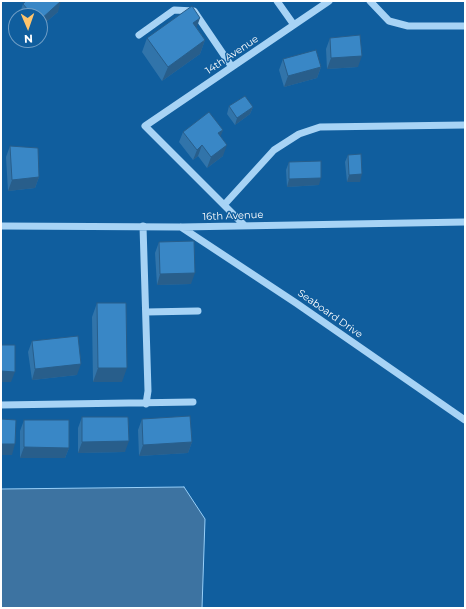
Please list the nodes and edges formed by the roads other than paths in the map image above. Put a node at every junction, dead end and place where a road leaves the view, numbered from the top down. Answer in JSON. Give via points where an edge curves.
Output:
{"nodes":[{"id":1,"x":287,"y":1,"type":"edge"},
{"id":2,"x":329,"y":1,"type":"edge"},
{"id":3,"x":370,"y":1,"type":"edge"},
{"id":4,"x":279,"y":3,"type":"edge"},
{"id":5,"x":294,"y":25,"type":"junction"},
{"id":6,"x":465,"y":26,"type":"edge"},
{"id":7,"x":140,"y":35,"type":"dead end"},
{"id":8,"x":232,"y":67,"type":"junction"},
{"id":9,"x":465,"y":125,"type":"edge"},
{"id":10,"x":224,"y":205,"type":"junction"},
{"id":11,"x":465,"y":222,"type":"edge"},
{"id":12,"x":244,"y":225,"type":"junction"},
{"id":13,"x":1,"y":226,"type":"edge"},
{"id":14,"x":143,"y":226,"type":"junction"},
{"id":15,"x":181,"y":227,"type":"junction"},
{"id":16,"x":198,"y":310,"type":"dead end"},
{"id":17,"x":146,"y":312,"type":"junction"},
{"id":18,"x":193,"y":402,"type":"dead end"},
{"id":19,"x":146,"y":404,"type":"junction"},
{"id":20,"x":1,"y":405,"type":"edge"},
{"id":21,"x":465,"y":420,"type":"edge"}],
"edges":[{"from":1,"to":4,"type":"street"},
{"from":2,"to":5,"type":"street","name":"14th Avenue"},
{"from":3,"to":6,"type":"street","via":[[389,21],[408,26]]},
{"from":4,"to":5,"type":"street"},
{"from":5,"to":8,"type":"street","name":"14th Avenue"},
{"from":7,"to":8,"type":"street","via":[[174,10],[194,11]]},
{"from":8,"to":10,"type":"street","name":"14th Avenue","via":[[145,126]]},
{"from":9,"to":10,"type":"street","via":[[320,127],[299,134],[274,150]]},
{"from":10,"to":12,"type":"street"},
{"from":11,"to":12,"type":"street","name":"16th Avenue"},
{"from":12,"to":15,"type":"street","name":"16th Avenue"},
{"from":13,"to":14,"type":"street","name":"16th Avenue"},
{"from":14,"to":15,"type":"street","name":"16th Avenue"},
{"from":14,"to":17,"type":"street"},
{"from":15,"to":21,"type":"street","name":"Seaboard Drive"},
{"from":16,"to":17,"type":"street"},
{"from":17,"to":19,"type":"street"},
{"from":18,"to":19,"type":"street"},
{"from":19,"to":20,"type":"street"}]}
